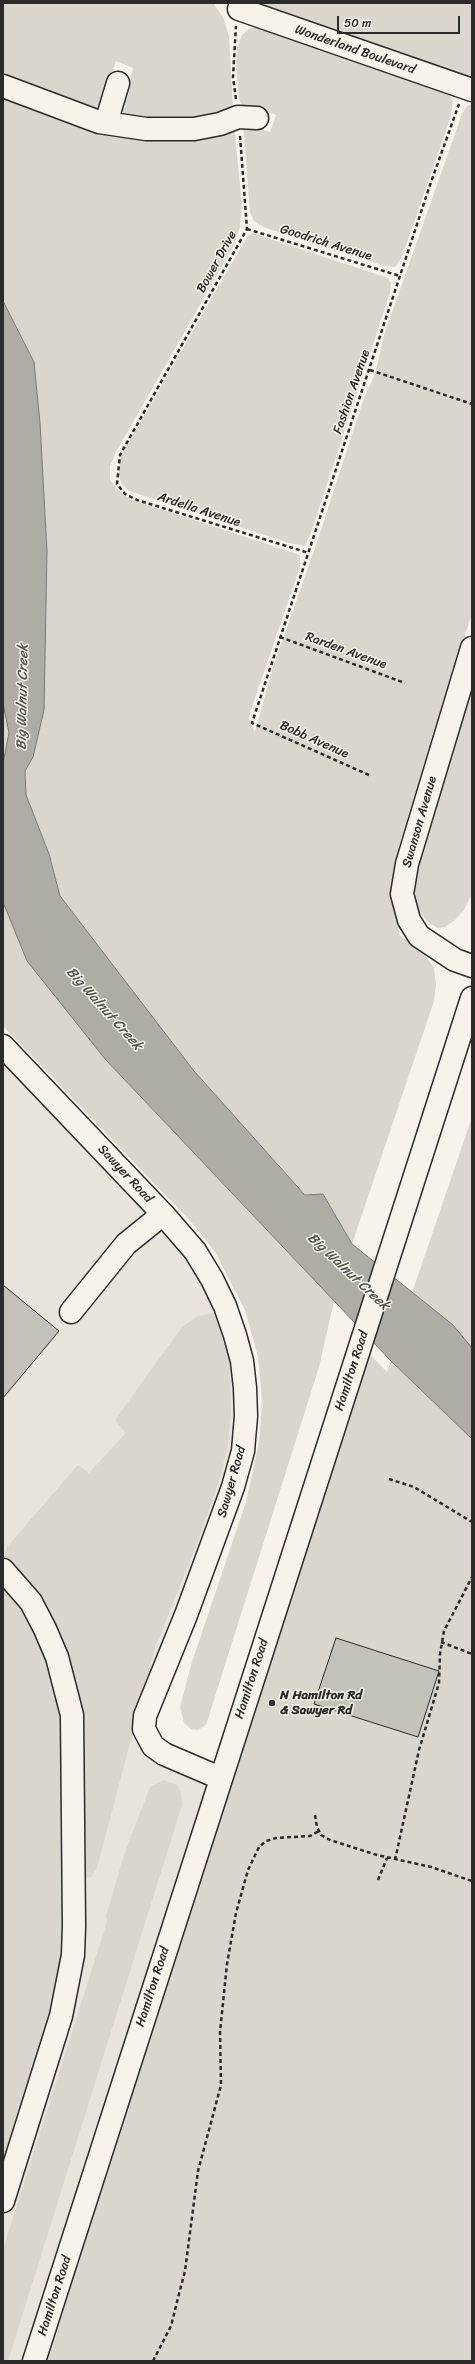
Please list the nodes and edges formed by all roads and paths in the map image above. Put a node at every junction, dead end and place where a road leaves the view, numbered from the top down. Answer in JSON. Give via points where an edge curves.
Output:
{"nodes":[{"id":1,"x":239,"y":9,"type":"joint"},
{"id":2,"x":118,"y":83,"type":"dead end"},
{"id":3,"x":3,"y":86,"type":"edge"},
{"id":4,"x":469,"y":88,"type":"edge"},
{"id":5,"x":247,"y":118,"type":"junction"},
{"id":6,"x":106,"y":123,"type":"junction"},
{"id":7,"x":247,"y":229,"type":"junction"},
{"id":8,"x":400,"y":276,"type":"junction"},
{"id":9,"x":370,"y":370,"type":"junction"},
{"id":10,"x":472,"y":404,"type":"edge"},
{"id":11,"x":120,"y":455,"type":"joint"},
{"id":12,"x":309,"y":553,"type":"junction"},
{"id":13,"x":280,"y":637,"type":"junction"},
{"id":14,"x":472,"y":648,"type":"edge"},
{"id":15,"x":405,"y":683,"type":"dead end"},
{"id":16,"x":252,"y":723,"type":"joint"},
{"id":17,"x":369,"y":775,"type":"dead end"},
{"id":18,"x":472,"y":966,"type":"edge"},
{"id":19,"x":472,"y":998,"type":"edge"},
{"id":20,"x":3,"y":1046,"type":"edge"},
{"id":21,"x":163,"y":1214,"type":"junction"},
{"id":22,"x":71,"y":1312,"type":"dead end"},
{"id":23,"x":389,"y":1479,"type":"dead end"},
{"id":24,"x":472,"y":1522,"type":"edge"},
{"id":25,"x":3,"y":1570,"type":"edge"},
{"id":26,"x":472,"y":1577,"type":"edge"},
{"id":27,"x":441,"y":1642,"type":"junction"},
{"id":28,"x":472,"y":1654,"type":"edge"},
{"id":29,"x":220,"y":1778,"type":"junction"},
{"id":30,"x":315,"y":1814,"type":"dead end"},
{"id":31,"x":319,"y":1831,"type":"junction"},
{"id":32,"x":387,"y":1858,"type":"junction"},
{"id":33,"x":395,"y":1860,"type":"junction"},
{"id":34,"x":378,"y":1880,"type":"dead end"},
{"id":35,"x":472,"y":1881,"type":"edge"},
{"id":36,"x":3,"y":2201,"type":"edge"},
{"id":37,"x":34,"y":2361,"type":"edge"},
{"id":38,"x":153,"y":2361,"type":"edge"}],
"edges":[{"from":1,"to":4,"type":"street","name":"Wonderland Boulevard"},
{"from":1,"to":5,"type":"path","name":"Bower Drive","via":[[233,77]]},
{"from":2,"to":6,"type":"street"},
{"from":3,"to":6,"type":"street"},
{"from":4,"to":8,"type":"path","name":"Fashion Avenue"},
{"from":5,"to":6,"type":"street","via":[[194,129],[146,129]]},
{"from":5,"to":7,"type":"path","name":"Bower Drive"},
{"from":7,"to":8,"type":"path","name":"Goodrich Avenue"},
{"from":7,"to":11,"type":"path","name":"Bower Drive"},
{"from":8,"to":9,"type":"path","name":"Fashion Avenue"},
{"from":9,"to":10,"type":"path"},
{"from":9,"to":12,"type":"path","name":"Fashion Avenue"},
{"from":11,"to":12,"type":"path","name":"Ardella Avenue","via":[[117,484],[125,494],[137,500]]},
{"from":12,"to":13,"type":"path","name":"Fashion Avenue"},
{"from":13,"to":15,"type":"path","name":"Rarden Avenue"},
{"from":13,"to":16,"type":"path","name":"Fashion Avenue"},
{"from":14,"to":18,"type":"street","name":"Swanson Avenue","via":[[407,864],[402,894],[414,932],[455,960]]},
{"from":16,"to":17,"type":"path","name":"Bobb Avenue"},
{"from":19,"to":29,"type":"street","name":"Hamilton Road"},
{"from":20,"to":21,"type":"street","name":"Sawyer Road"},
{"from":21,"to":22,"type":"street","via":[[126,1244]]},
{"from":21,"to":29,"type":"street","name":"Sawyer Road","via":[[195,1251],[225,1306],[242,1361],[246,1416],[243,1451],[233,1487],[186,1615],[145,1716],[144,1729],[153,1746],[164,1754]]},
{"from":23,"to":24,"type":"path","via":[[414,1488]]},
{"from":25,"to":36,"type":"street","via":[[31,1602],[46,1629],[58,1657],[72,1715],[74,1926],[62,2016]]},
{"from":26,"to":27,"type":"path","via":[[444,1631]]},
{"from":27,"to":28,"type":"path"},
{"from":27,"to":33,"type":"path","via":[[439,1683],[419,1750]]},
{"from":29,"to":37,"type":"street","name":"Hamilton Road"},
{"from":30,"to":31,"type":"path"},
{"from":31,"to":32,"type":"path","via":[[330,1840]]},
{"from":31,"to":38,"type":"path","via":[[310,1836],[266,1841],[254,1857],[246,1877],[236,1913],[224,1986],[220,2032],[221,2085],[198,2172],[180,2294],[171,2326]]},
{"from":32,"to":33,"type":"path"},
{"from":32,"to":34,"type":"path"},
{"from":33,"to":35,"type":"path","via":[[431,1867]]}]}
